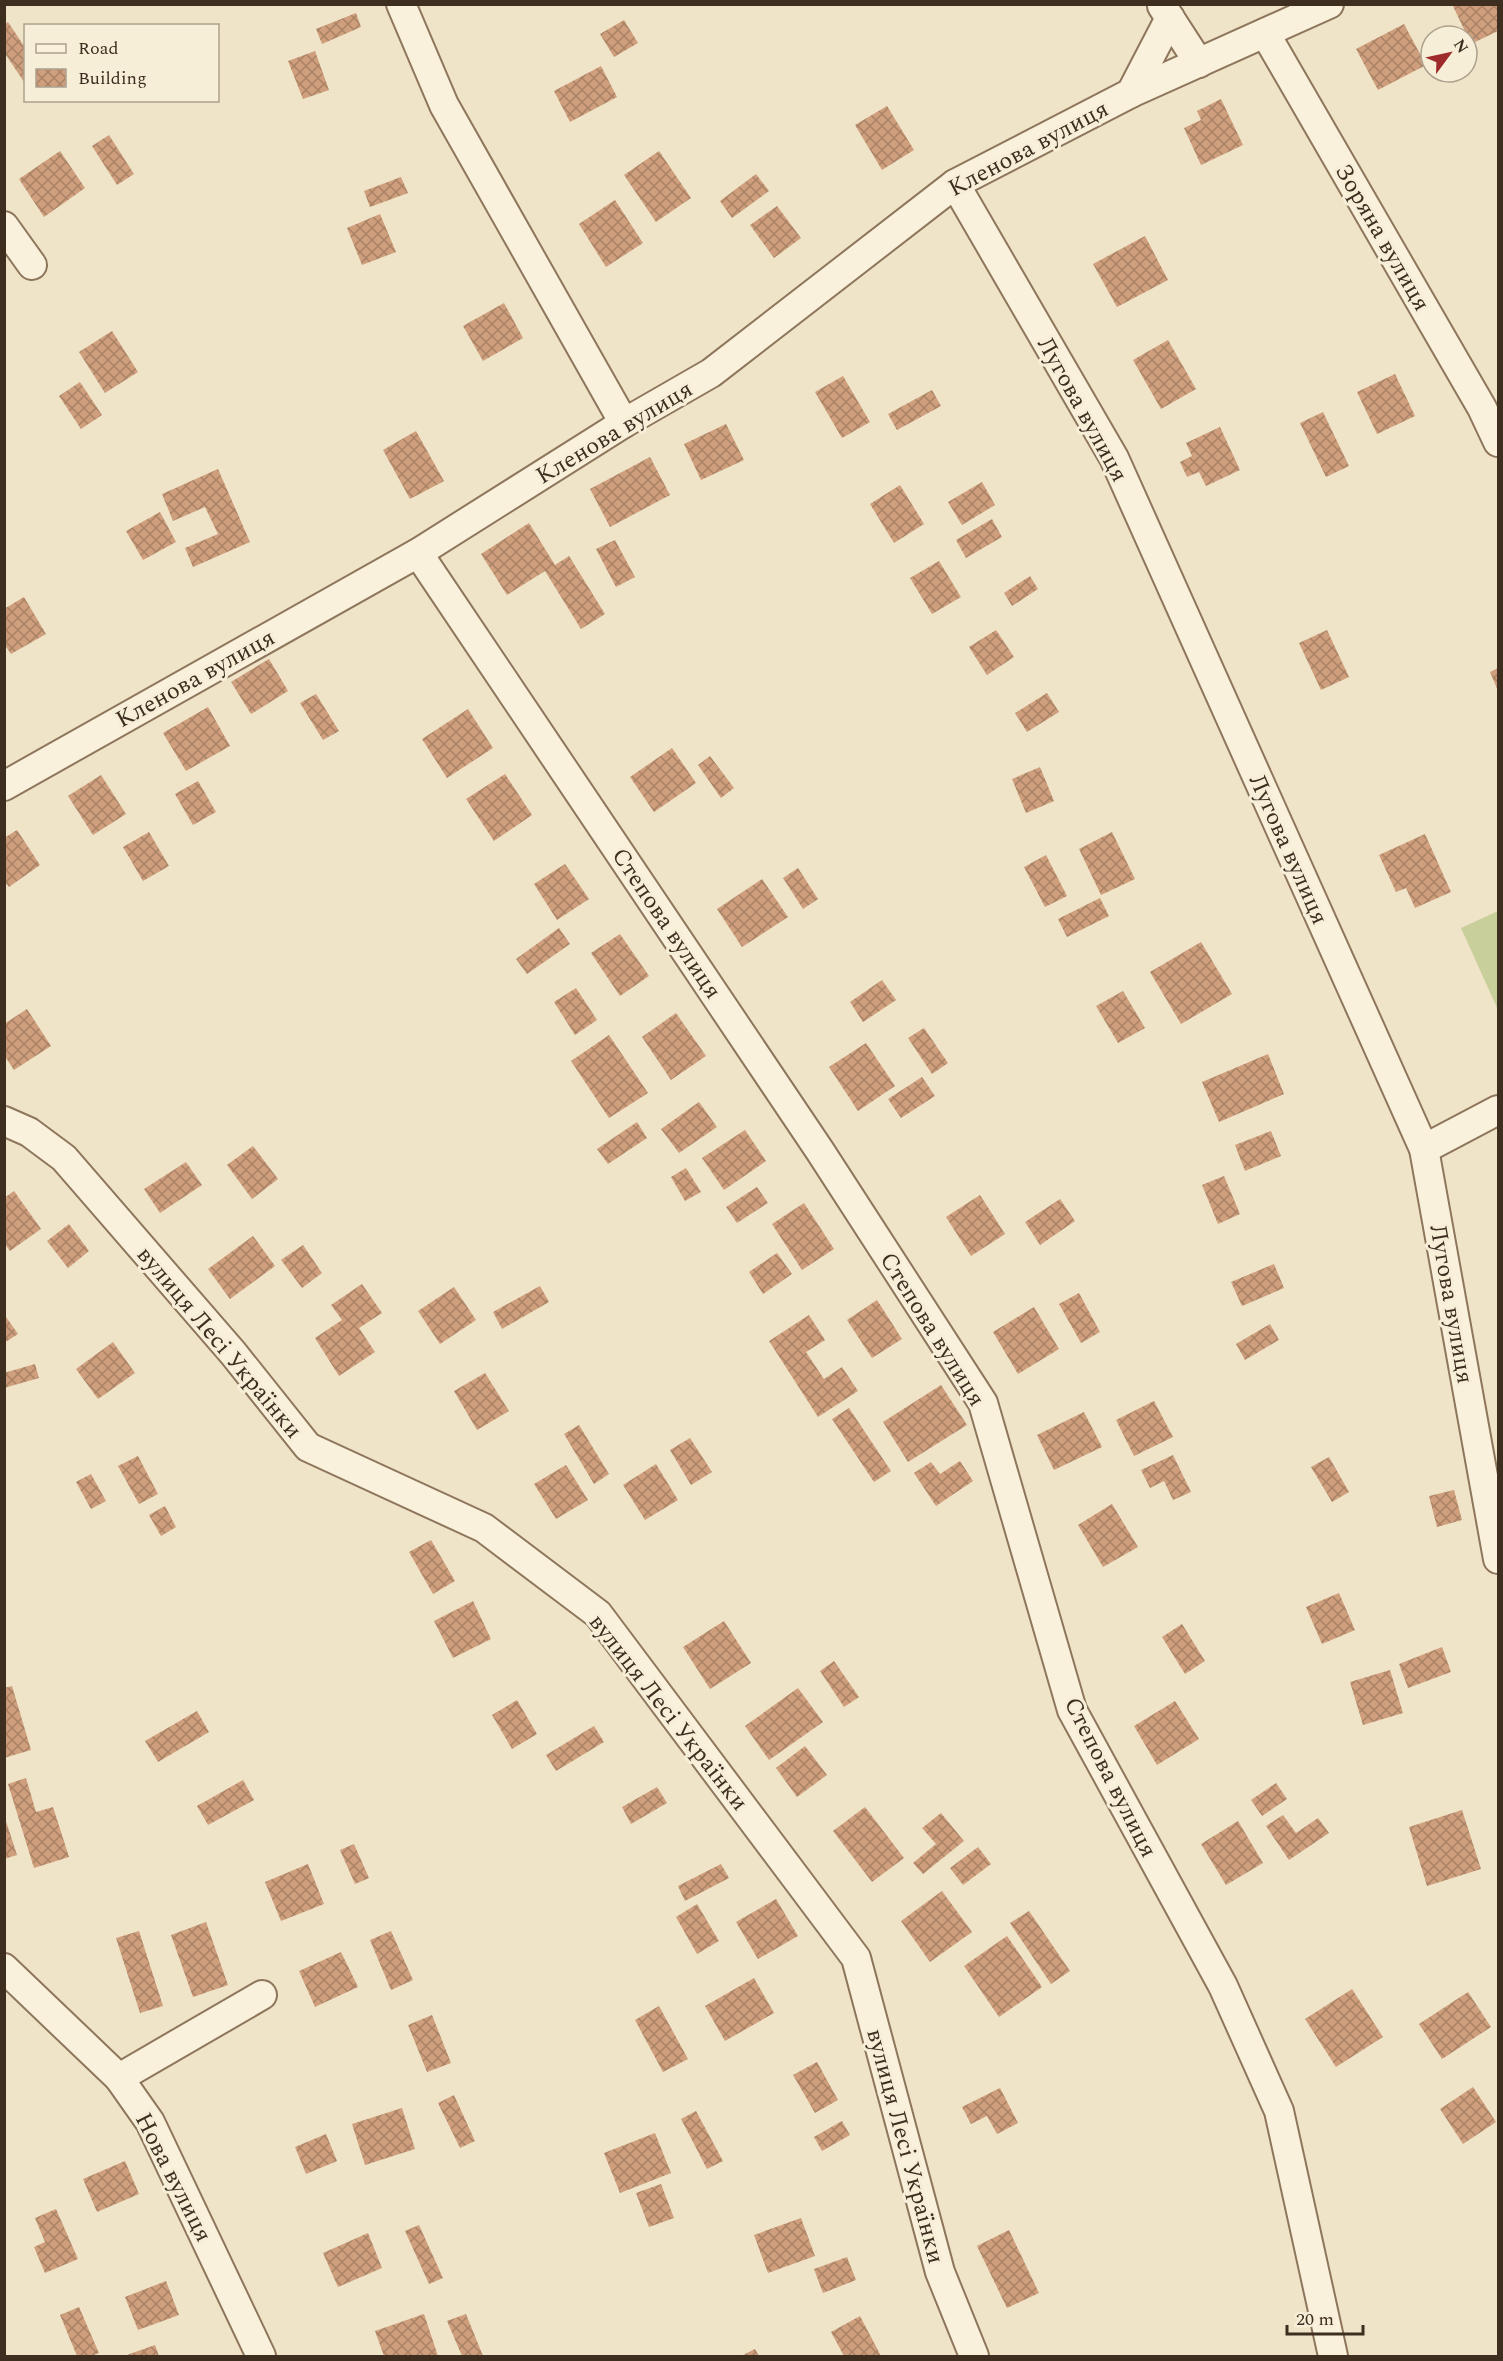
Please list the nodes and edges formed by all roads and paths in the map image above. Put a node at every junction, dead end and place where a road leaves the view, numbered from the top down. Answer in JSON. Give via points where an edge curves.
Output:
{"nodes":[{"id":1,"x":401,"y":4,"type":"edge"},
{"id":2,"x":1329,"y":4,"type":"edge"},
{"id":3,"x":1165,"y":11,"type":"edge"},
{"id":4,"x":1265,"y":33,"type":"junction"},
{"id":5,"x":1199,"y":63,"type":"junction"},
{"id":6,"x":1131,"y":93,"type":"junction"},
{"id":7,"x":955,"y":184,"type":"junction"},
{"id":8,"x":4,"y":226,"type":"edge"},
{"id":9,"x":32,"y":265,"type":"dead end"},
{"id":10,"x":624,"y":423,"type":"junction"},
{"id":11,"x":1498,"y":442,"type":"edge"},
{"id":12,"x":418,"y":553,"type":"junction"},
{"id":13,"x":4,"y":786,"type":"edge"},
{"id":14,"x":1498,"y":1110,"type":"edge"},
{"id":15,"x":4,"y":1121,"type":"edge"},
{"id":16,"x":1424,"y":1149,"type":"junction"},
{"id":17,"x":1498,"y":1559,"type":"edge"},
{"id":18,"x":4,"y":1968,"type":"edge"},
{"id":19,"x":262,"y":1995,"type":"dead end"},
{"id":20,"x":119,"y":2078,"type":"junction"},
{"id":21,"x":261,"y":2356,"type":"edge"},
{"id":22,"x":974,"y":2356,"type":"edge"},
{"id":23,"x":1333,"y":2356,"type":"edge"}],
"edges":[{"from":1,"to":10,"type":"street","via":[[444,105]]},
{"from":2,"to":4,"type":"street"},
{"from":3,"to":5,"type":"street"},
{"from":3,"to":6,"type":"street","name":"Кленова вулиця"},
{"from":4,"to":5,"type":"street"},
{"from":4,"to":11,"type":"street","name":"Зоряна вулиця"},
{"from":5,"to":6,"type":"street"},
{"from":6,"to":7,"type":"street","name":"Кленова вулиця"},
{"from":7,"to":10,"type":"street","name":"Кленова вулиця","via":[[711,374]]},
{"from":7,"to":16,"type":"street","name":"Лугова вулиця","via":[[1114,458]]},
{"from":8,"to":9,"type":"street"},
{"from":10,"to":12,"type":"street","name":"Кленова вулиця"},
{"from":12,"to":13,"type":"street","name":"Кленова вулиця"},
{"from":12,"to":23,"type":"street","name":"Степова вулиця","via":[[820,1151],[983,1403],[1072,1710],[1222,1986],[1279,2111]]},
{"from":14,"to":16,"type":"street"},
{"from":15,"to":22,"type":"street","name":"вулиця Лесі Українки","via":[[29,1132],[64,1158],[233,1353],[308,1447],[484,1528],[598,1614],[856,1958],[940,2272]]},
{"from":16,"to":17,"type":"street","name":"Лугова вулиця"},
{"from":18,"to":20,"type":"street","name":"Нова вулиця"},
{"from":19,"to":20,"type":"street"},
{"from":20,"to":21,"type":"street","name":"Нова вулиця","via":[[150,2122]]}]}
